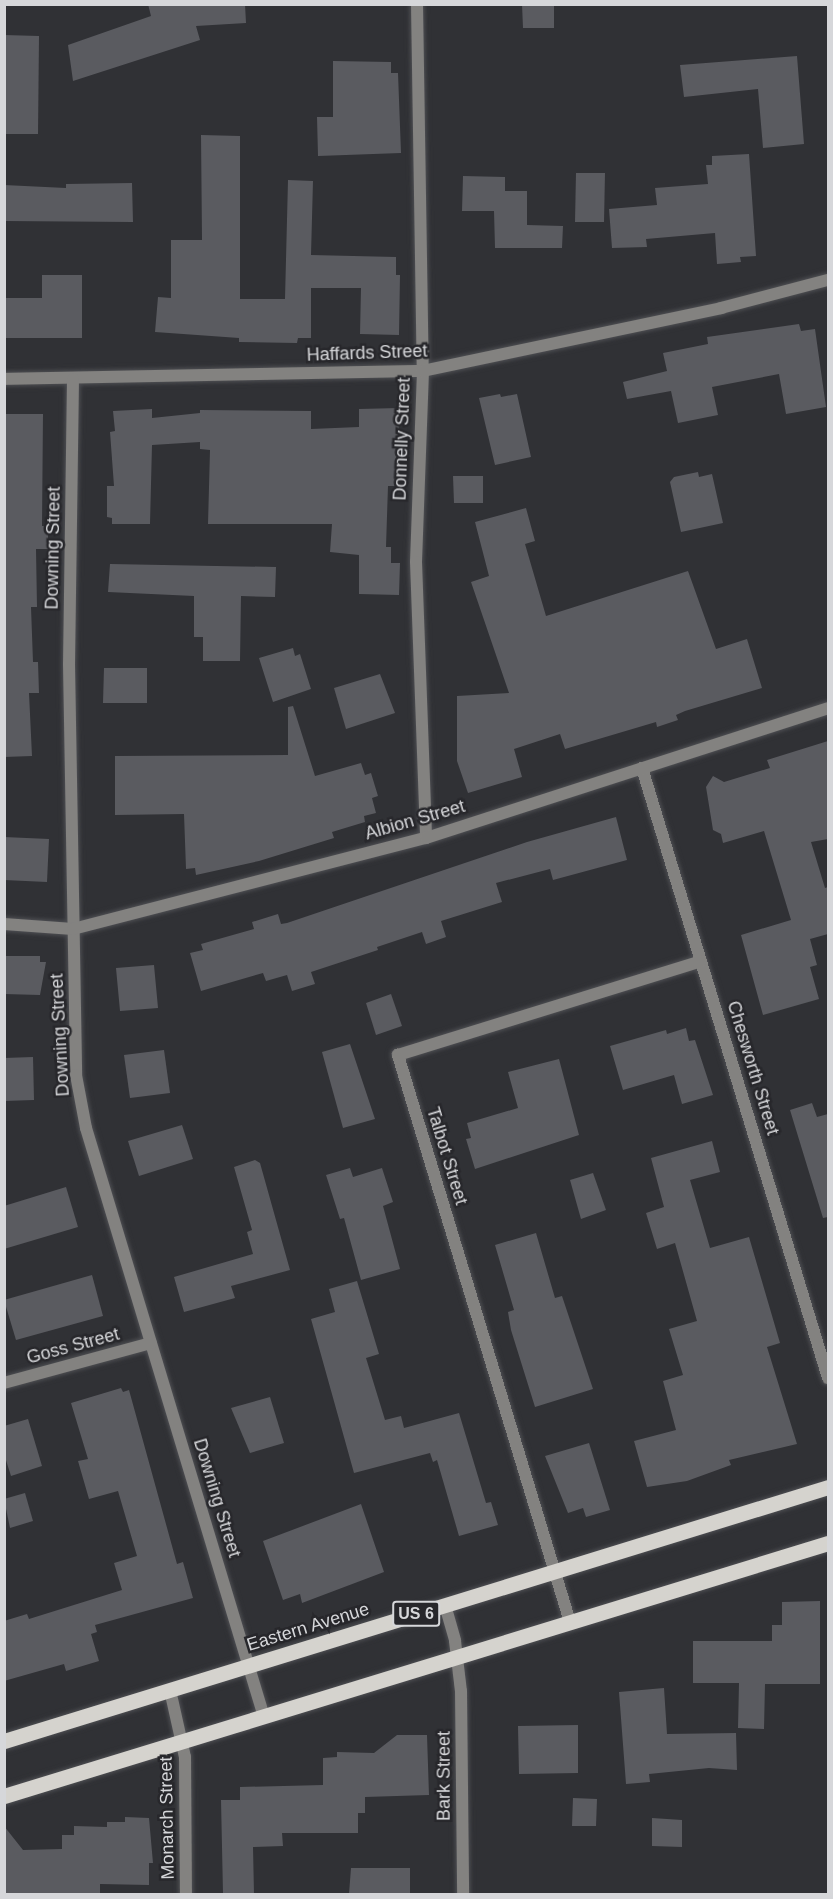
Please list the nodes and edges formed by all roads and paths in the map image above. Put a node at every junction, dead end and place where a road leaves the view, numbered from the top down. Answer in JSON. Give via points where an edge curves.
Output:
{"nodes":[{"id":1,"x":417,"y":4,"type":"edge"},
{"id":2,"x":828,"y":280,"type":"edge"},
{"id":3,"x":423,"y":371,"type":"junction"},
{"id":4,"x":4,"y":379,"type":"edge"},
{"id":5,"x":73,"y":379,"type":"junction"},
{"id":6,"x":828,"y":708,"type":"edge"},
{"id":7,"x":642,"y":768,"type":"junction"},
{"id":8,"x":426,"y":838,"type":"junction"},
{"id":9,"x":4,"y":924,"type":"edge"},
{"id":10,"x":73,"y":929,"type":"junction"},
{"id":11,"x":701,"y":961,"type":"junction"},
{"id":12,"x":151,"y":1343,"type":"junction"},
{"id":13,"x":828,"y":1378,"type":"edge"},
{"id":14,"x":4,"y":1383,"type":"edge"},
{"id":15,"x":828,"y":1487,"type":"edge"},
{"id":16,"x":828,"y":1543,"type":"edge"},
{"id":17,"x":554,"y":1572,"type":"junction"},
{"id":18,"x":445,"y":1605,"type":"junction"},
{"id":19,"x":570,"y":1622,"type":"junction"},
{"id":20,"x":458,"y":1657,"type":"junction"},
{"id":21,"x":249,"y":1666,"type":"junction"},
{"id":22,"x":170,"y":1690,"type":"junction"},
{"id":23,"x":264,"y":1717,"type":"junction"},
{"id":24,"x":4,"y":1741,"type":"edge"},
{"id":25,"x":183,"y":1742,"type":"junction"},
{"id":26,"x":4,"y":1796,"type":"edge"},
{"id":27,"x":186,"y":1894,"type":"edge"},
{"id":28,"x":463,"y":1894,"type":"edge"}],
"edges":[{"from":1,"to":3,"type":"street","name":"Donnelly Street"},
{"from":2,"to":3,"type":"street","name":"Haffards Street","via":[[721,308]]},
{"from":3,"to":5,"type":"street","name":"Haffards Street"},
{"from":3,"to":8,"type":"street","name":"Donnelly Street","via":[[416,562]]},
{"from":4,"to":5,"type":"street","name":"Haffards Street"},
{"from":5,"to":10,"type":"street","name":"Downing Street","via":[[69,664]]},
{"from":6,"to":7,"type":"street","name":"Albion Street"},
{"from":7,"to":8,"type":"street","name":"Albion Street"},
{"from":7,"to":11,"type":"street","name":"Chesworth Street"},
{"from":8,"to":10,"type":"street","name":"Albion Street"},
{"from":9,"to":10,"type":"street","name":"Albion Street"},
{"from":10,"to":12,"type":"street","name":"Downing Street","via":[[76,1075],[86,1128]]},
{"from":11,"to":13,"type":"street","name":"Chesworth Street"},
{"from":11,"to":17,"type":"street","name":"Talbot Street","via":[[398,1055]]},
{"from":12,"to":14,"type":"street","name":"Goss Street"},
{"from":12,"to":21,"type":"street","name":"Downing Street"},
{"from":15,"to":17,"type":"main road","name":"Eastern Avenue","number":"US 6"},
{"from":16,"to":19,"type":"main road"},
{"from":17,"to":18,"type":"main road","name":"Eastern Avenue","number":"US 6"},
{"from":17,"to":19,"type":"street"},
{"from":18,"to":20,"type":"street","name":"Bark Street"},
{"from":18,"to":21,"type":"main road","name":"Eastern Avenue","number":"US 6"},
{"from":19,"to":20,"type":"main road"},
{"from":20,"to":23,"type":"main road"},
{"from":20,"to":28,"type":"street","name":"Bark Street"},
{"from":21,"to":22,"type":"main road","name":"Eastern Avenue","number":"US 6"},
{"from":21,"to":23,"type":"street","name":"Downing Street"},
{"from":22,"to":24,"type":"main road","name":"Eastern Avenue","number":"US 6"},
{"from":22,"to":25,"type":"street","name":"Monarch Street"},
{"from":23,"to":25,"type":"main road"},
{"from":25,"to":26,"type":"main road"},
{"from":25,"to":27,"type":"street","name":"Monarch Street"}]}
